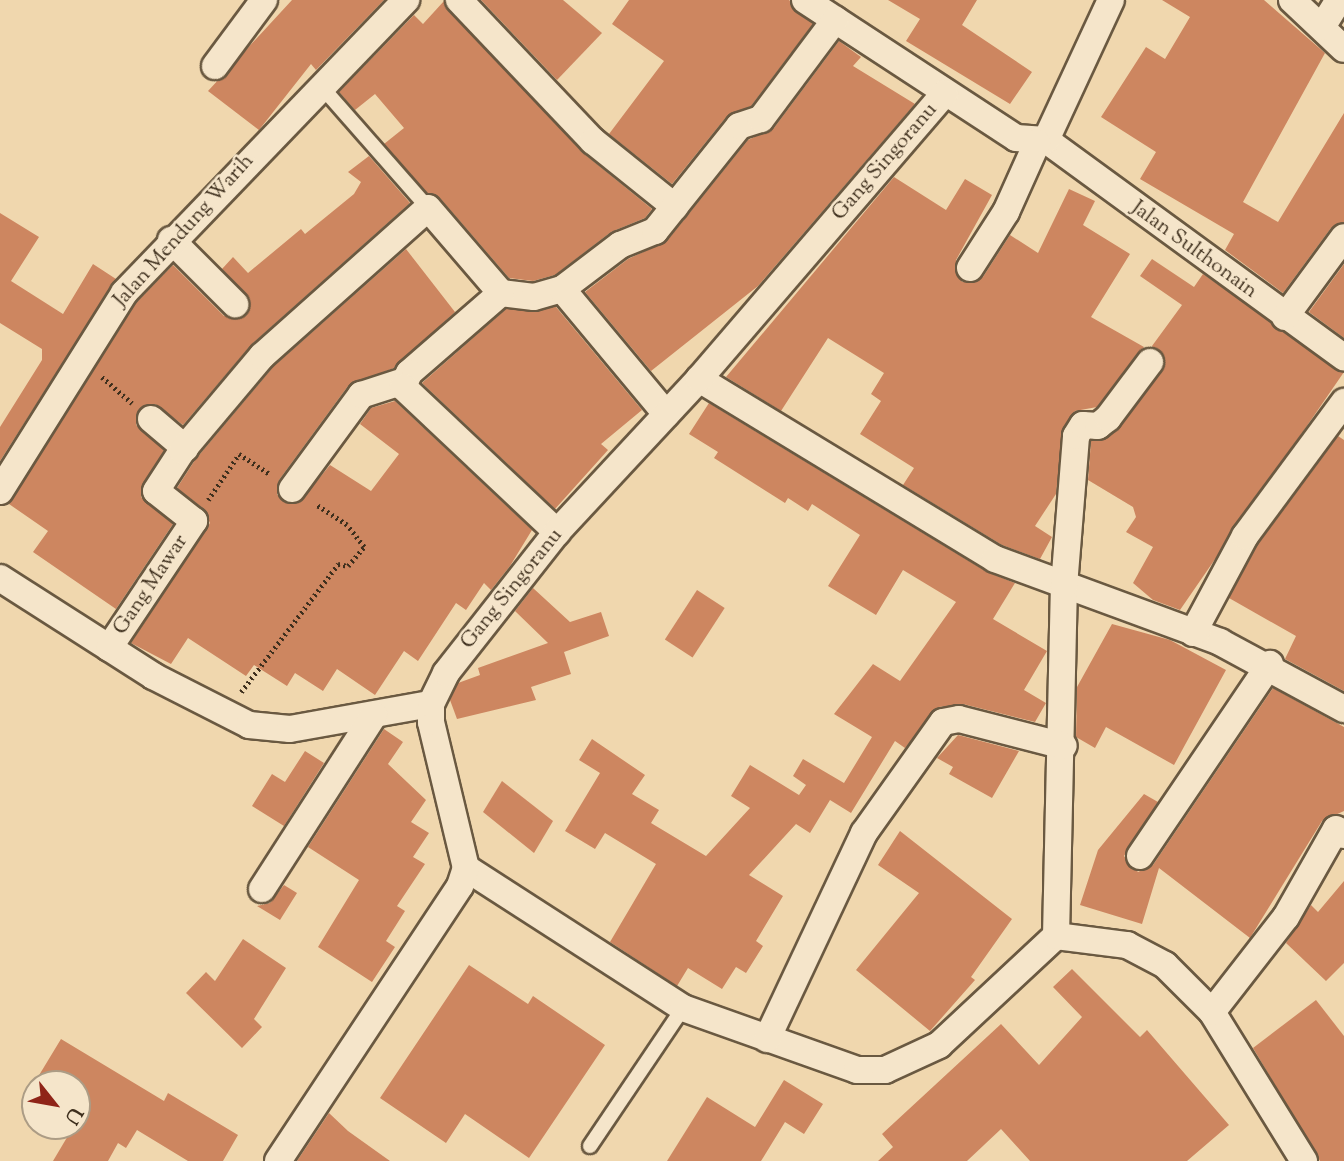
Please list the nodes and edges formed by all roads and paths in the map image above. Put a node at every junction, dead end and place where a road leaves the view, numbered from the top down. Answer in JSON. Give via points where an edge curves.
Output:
{"nodes":[{"id":1,"x":264,"y":0,"type":"edge"},
{"id":2,"x":406,"y":0,"type":"edge"},
{"id":3,"x":459,"y":0,"type":"edge"},
{"id":4,"x":805,"y":0,"type":"edge"},
{"id":5,"x":1111,"y":0,"type":"edge"},
{"id":6,"x":1292,"y":0,"type":"edge"},
{"id":7,"x":1339,"y":0,"type":"edge"},
{"id":8,"x":835,"y":20,"type":"junction"},
{"id":9,"x":1322,"y":27,"type":"junction"},
{"id":10,"x":1344,"y":48,"type":"edge"},
{"id":11,"x":215,"y":66,"type":"dead end"},
{"id":12,"x":320,"y":85,"type":"junction"},
{"id":13,"x":945,"y":93,"type":"junction"},
{"id":14,"x":1042,"y":141,"type":"junction"},
{"id":15,"x":676,"y":207,"type":"junction"},
{"id":16,"x":428,"y":208,"type":"junction"},
{"id":17,"x":1344,"y":236,"type":"edge"},
{"id":18,"x":171,"y":240,"type":"junction"},
{"id":19,"x":970,"y":268,"type":"dead end"},
{"id":20,"x":562,"y":289,"type":"junction"},
{"id":21,"x":501,"y":293,"type":"junction"},
{"id":22,"x":235,"y":304,"type":"dead end"},
{"id":23,"x":1284,"y":317,"type":"junction"},
{"id":24,"x":1344,"y":357,"type":"edge"},
{"id":25,"x":79,"y":359,"type":"junction"},
{"id":26,"x":1150,"y":362,"type":"dead end"},
{"id":27,"x":699,"y":379,"type":"junction"},
{"id":28,"x":404,"y":381,"type":"junction"},
{"id":29,"x":1344,"y":402,"type":"edge"},
{"id":30,"x":666,"y":414,"type":"junction"},
{"id":31,"x":151,"y":419,"type":"joint"},
{"id":32,"x":185,"y":448,"type":"junction"},
{"id":33,"x":292,"y":489,"type":"dead end"},
{"id":34,"x":0,"y":491,"type":"edge"},
{"id":35,"x":557,"y":532,"type":"junction"},
{"id":36,"x":364,"y":547,"type":"dead end"},
{"id":37,"x":0,"y":578,"type":"edge"},
{"id":38,"x":1064,"y":586,"type":"junction"},
{"id":39,"x":1194,"y":633,"type":"junction"},
{"id":40,"x":109,"y":648,"type":"junction"},
{"id":41,"x":1270,"y":664,"type":"junction"},
{"id":42,"x":431,"y":704,"type":"junction"},
{"id":43,"x":1344,"y":709,"type":"edge"},
{"id":44,"x":374,"y":715,"type":"junction"},
{"id":45,"x":225,"y":716,"type":"junction"},
{"id":46,"x":1064,"y":746,"type":"junction"},
{"id":47,"x":1341,"y":827,"type":"edge"},
{"id":48,"x":1140,"y":856,"type":"dead end"},
{"id":49,"x":466,"y":868,"type":"junction"},
{"id":50,"x":262,"y":889,"type":"dead end"},
{"id":51,"x":1056,"y":936,"type":"junction"},
{"id":52,"x":683,"y":1008,"type":"junction"},
{"id":53,"x":1212,"y":1013,"type":"junction"},
{"id":54,"x":767,"y":1038,"type":"junction"},
{"id":55,"x":590,"y":1146,"type":"dead end"},
{"id":56,"x":278,"y":1161,"type":"edge"},
{"id":57,"x":1304,"y":1161,"type":"edge"}],
"edges":[{"from":1,"to":11,"type":"street"},
{"from":2,"to":12,"type":"street","name":"Jalan Mendung Warih"},
{"from":3,"to":15,"type":"street","via":[[593,141]]},
{"from":4,"to":8,"type":"street","name":"Jalan Sulthonain"},
{"from":5,"to":14,"type":"street"},
{"from":6,"to":9,"type":"street"},
{"from":7,"to":9,"type":"street"},
{"from":8,"to":13,"type":"street","name":"Jalan Sulthonain"},
{"from":8,"to":15,"type":"street","via":[[761,119],[739,126]]},
{"from":9,"to":10,"type":"street"},
{"from":12,"to":16,"type":"lane"},
{"from":12,"to":18,"type":"street","name":"Jalan Mendung Warih"},
{"from":13,"to":14,"type":"street","name":"Jalan Sulthonain","via":[[1016,138]]},
{"from":13,"to":27,"type":"street","name":"Gang Singoranu"},
{"from":14,"to":19,"type":"street","via":[[1006,212]]},
{"from":14,"to":23,"type":"street","name":"Jalan Sulthonain"},
{"from":15,"to":20,"type":"street","via":[[655,231],[620,245]]},
{"from":16,"to":21,"type":"street"},
{"from":16,"to":32,"type":"street","via":[[262,356]]},
{"from":17,"to":23,"type":"street"},
{"from":18,"to":22,"type":"street"},
{"from":18,"to":25,"type":"street","name":"Jalan Mendung Warih"},
{"from":20,"to":21,"type":"street","via":[[534,297]]},
{"from":20,"to":30,"type":"street"},
{"from":21,"to":28,"type":"street"},
{"from":23,"to":24,"type":"street","name":"Jalan Sulthonain"},
{"from":25,"to":31,"type":"path"},
{"from":25,"to":34,"type":"street","name":"Jalan Mendung Warih"},
{"from":26,"to":38,"type":"street","via":[[1108,418],[1079,427]]},
{"from":27,"to":30,"type":"street","name":"Gang Singoranu"},
{"from":27,"to":38,"type":"street","via":[[995,559]]},
{"from":28,"to":33,"type":"street","via":[[361,394]]},
{"from":28,"to":35,"type":"street"},
{"from":29,"to":39,"type":"street","via":[[1245,536]]},
{"from":30,"to":35,"type":"street","name":"Gang Singoranu"},
{"from":31,"to":32,"type":"street"},
{"from":32,"to":40,"type":"street","name":"Gang Mawar","via":[[156,491],[194,522]]},
{"from":35,"to":42,"type":"street","name":"Gang Singoranu","via":[[471,634]]},
{"from":36,"to":45,"type":"path","via":[[348,566],[338,565],[284,630]]},
{"from":37,"to":40,"type":"street"},
{"from":38,"to":39,"type":"street"},
{"from":38,"to":46,"type":"street"},
{"from":39,"to":41,"type":"street"},
{"from":40,"to":45,"type":"street"},
{"from":41,"to":43,"type":"street"},
{"from":41,"to":48,"type":"street"},
{"from":42,"to":44,"type":"street"},
{"from":42,"to":49,"type":"street"},
{"from":44,"to":45,"type":"street","via":[[290,729]]},
{"from":44,"to":50,"type":"street"},
{"from":46,"to":51,"type":"street"},
{"from":46,"to":54,"type":"street","via":[[959,719],[943,722],[864,832]]},
{"from":47,"to":53,"type":"street","via":[[1286,917]]},
{"from":49,"to":52,"type":"street"},
{"from":49,"to":56,"type":"street","via":[[325,1096]]},
{"from":51,"to":53,"type":"street","via":[[1146,953]]},
{"from":51,"to":54,"type":"street","via":[[939,1045],[885,1070],[819,1060]]},
{"from":52,"to":54,"type":"street"},
{"from":52,"to":55,"type":"lane"},
{"from":53,"to":57,"type":"street"}]}
